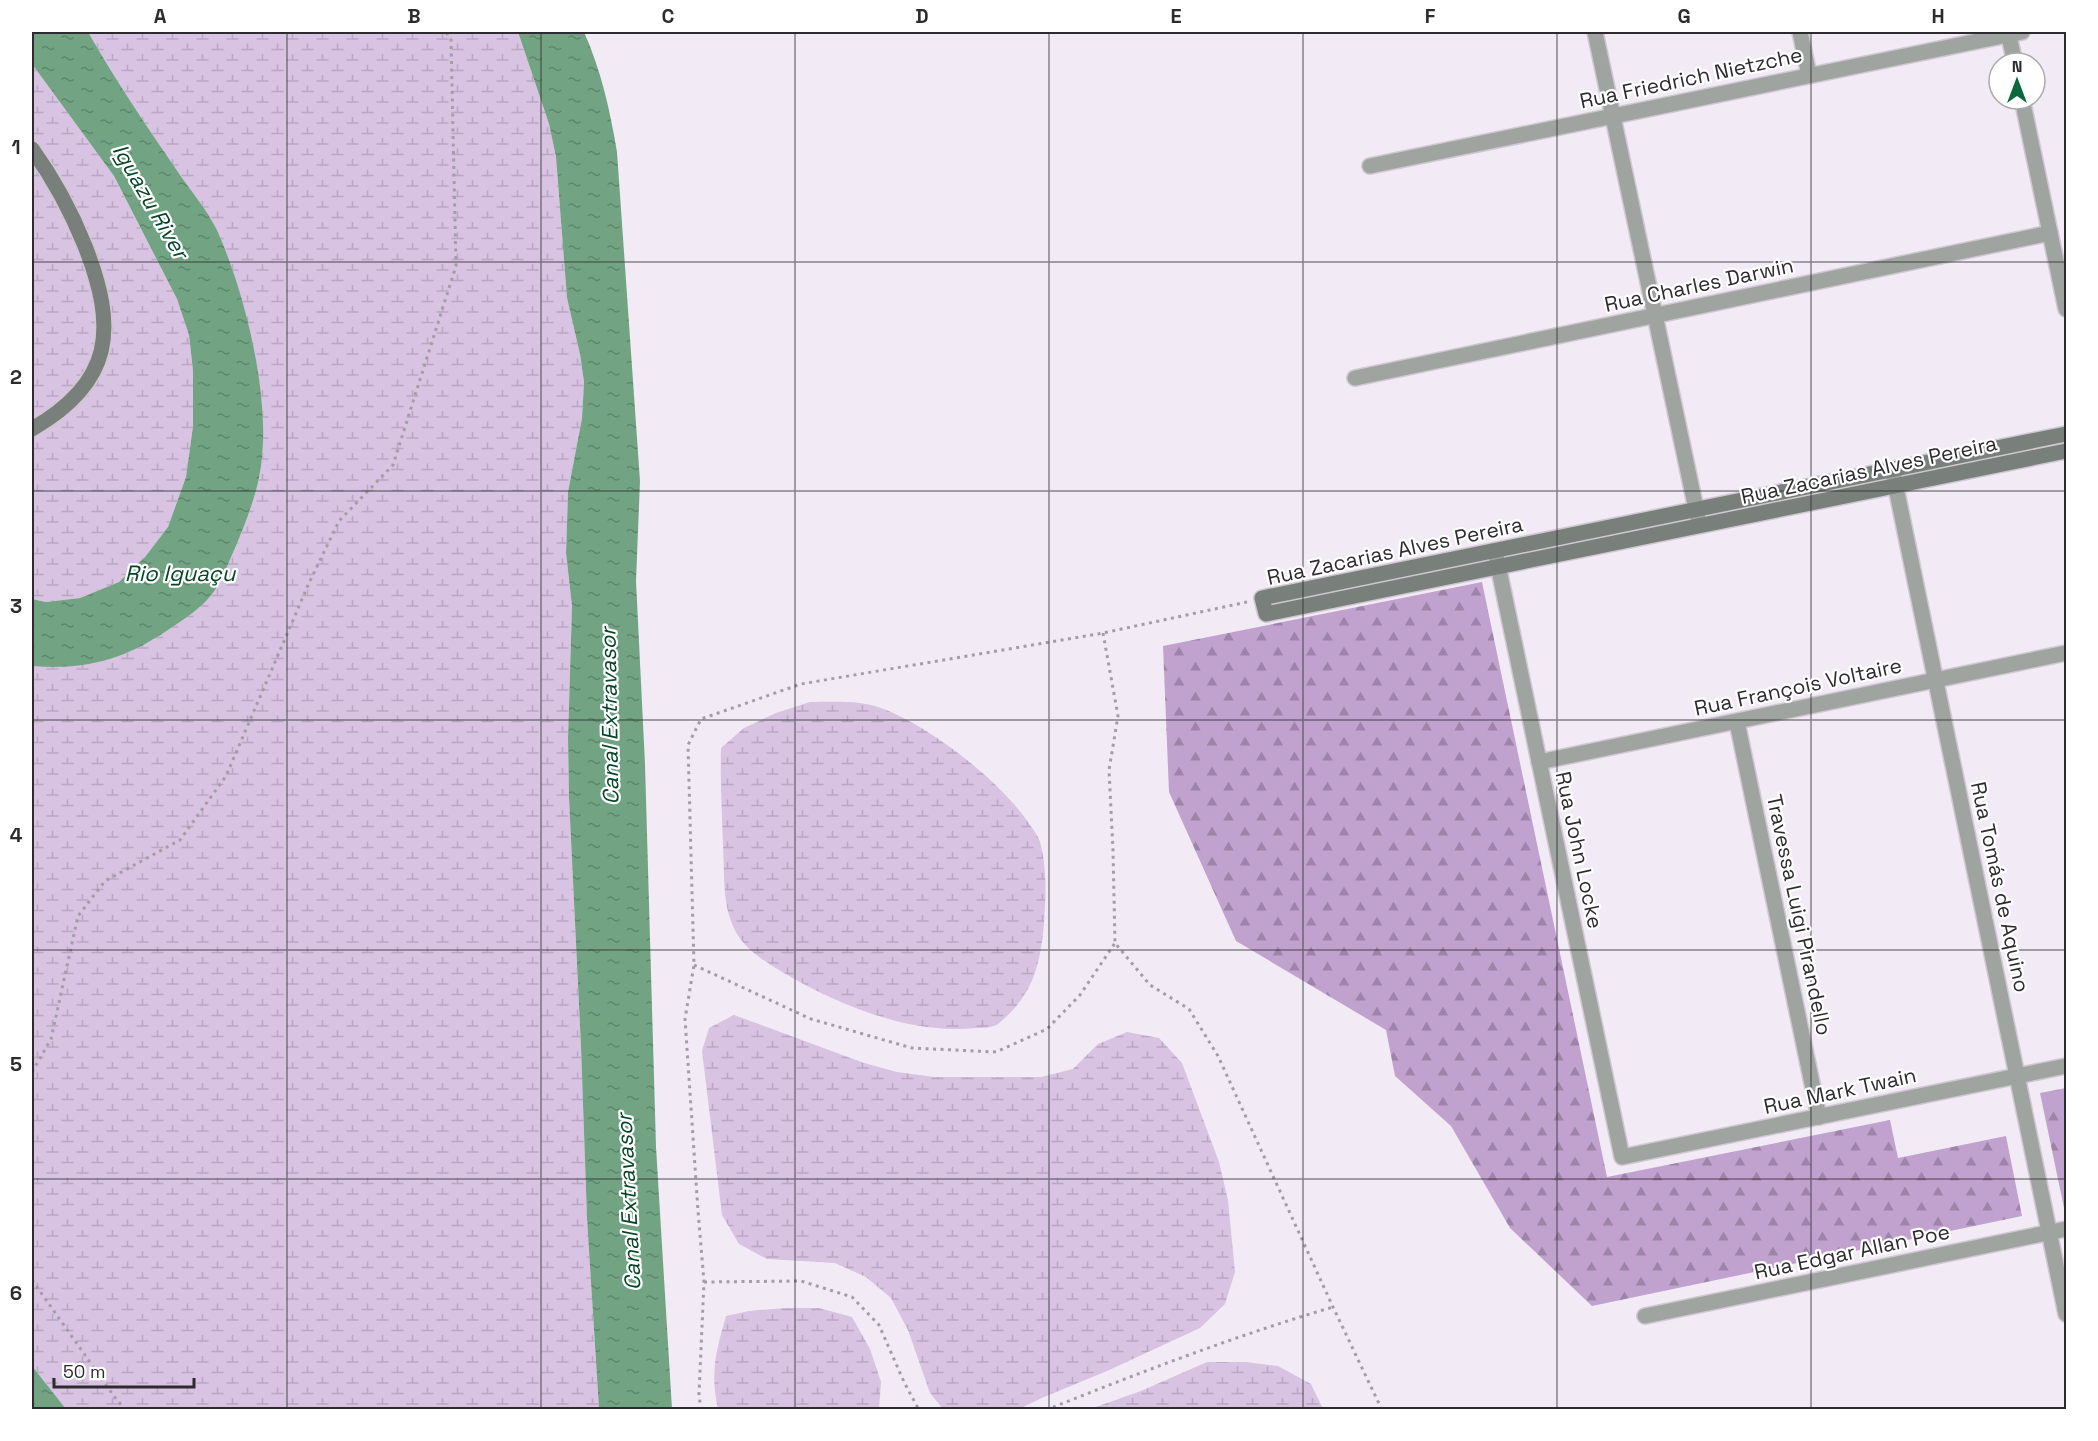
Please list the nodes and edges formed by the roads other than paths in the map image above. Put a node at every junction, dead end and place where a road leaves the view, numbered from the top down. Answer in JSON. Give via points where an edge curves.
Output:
{"nodes":[{"id":1,"x":1595,"y":32,"type":"edge"},
{"id":2,"x":1800,"y":32,"type":"edge"},
{"id":3,"x":2013,"y":32,"type":"edge"},
{"id":4,"x":2014,"y":51,"type":"edge"},
{"id":5,"x":1809,"y":75,"type":"junction"},
{"id":6,"x":2025,"y":111,"type":"edge"},
{"id":7,"x":1613,"y":116,"type":"junction"},
{"id":8,"x":32,"y":149,"type":"edge"},
{"id":9,"x":1370,"y":166,"type":"dead end"},
{"id":10,"x":2050,"y":233,"type":"junction"},
{"id":11,"x":2067,"y":309,"type":"edge"},
{"id":12,"x":1655,"y":316,"type":"junction"},
{"id":13,"x":1355,"y":378,"type":"dead end"},
{"id":14,"x":32,"y":429,"type":"edge"},
{"id":15,"x":2067,"y":434,"type":"edge"},
{"id":16,"x":2067,"y":451,"type":"edge"},
{"id":17,"x":1892,"y":469,"type":"junction"},
{"id":18,"x":1896,"y":486,"type":"junction"},
{"id":19,"x":1696,"y":509,"type":"junction"},
{"id":20,"x":1699,"y":526,"type":"junction"},
{"id":21,"x":1495,"y":551,"type":"junction"},
{"id":22,"x":1498,"y":567,"type":"junction"},
{"id":23,"x":2067,"y":653,"type":"edge"},
{"id":24,"x":1936,"y":680,"type":"junction"},
{"id":25,"x":1737,"y":722,"type":"junction"},
{"id":26,"x":1539,"y":762,"type":"junction"},
{"id":27,"x":2067,"y":1066,"type":"edge"},
{"id":28,"x":2018,"y":1076,"type":"junction"},
{"id":29,"x":1819,"y":1117,"type":"junction"},
{"id":30,"x":1622,"y":1157,"type":"joint"},
{"id":31,"x":2067,"y":1229,"type":"edge"},
{"id":32,"x":2050,"y":1233,"type":"junction"},
{"id":33,"x":2067,"y":1314,"type":"edge"},
{"id":34,"x":1646,"y":1316,"type":"dead end"}],
"edges":[{"from":1,"to":7,"type":"street"},
{"from":2,"to":5,"type":"street"},
{"from":3,"to":4,"type":"street"},
{"from":3,"to":5,"type":"street","name":"Rua Friedrich Nietzche"},
{"from":5,"to":7,"type":"street","name":"Rua Friedrich Nietzche"},
{"from":6,"to":10,"type":"street"},
{"from":7,"to":9,"type":"street","name":"Rua Friedrich Nietzche"},
{"from":7,"to":12,"type":"street"},
{"from":8,"to":14,"type":"street","via":[[59,191],[92,263],[103,302],[105,330],[92,376],[74,399]]},
{"from":10,"to":11,"type":"street"},
{"from":10,"to":12,"type":"street","name":"Rua Charles Darwin"},
{"from":12,"to":13,"type":"street","name":"Rua Charles Darwin"},
{"from":12,"to":19,"type":"street"},
{"from":15,"to":17,"type":"street","name":"Rua Zacarias Alves Pereira"},
{"from":16,"to":18,"type":"street","name":"Rua Zacarias Alves Pereira"},
{"from":17,"to":18,"type":"street","name":"Rua Tomás de Aquino"},
{"from":17,"to":19,"type":"street","name":"Rua Zacarias Alves Pereira"},
{"from":18,"to":20,"type":"street","name":"Rua Zacarias Alves Pereira"},
{"from":18,"to":24,"type":"street","name":"Rua Tomás de Aquino"},
{"from":19,"to":20,"type":"street"},
{"from":19,"to":21,"type":"street","name":"Rua Zacarias Alves Pereira"},
{"from":20,"to":22,"type":"street","name":"Rua Zacarias Alves Pereira"},
{"from":21,"to":22,"type":"street","name":"Rua John Locke"},
{"from":21,"to":22,"type":"street","name":"Rua Zacarias Alves Pereira","via":[[1262,598],[1266,614]]},
{"from":22,"to":26,"type":"street","name":"Rua John Locke"},
{"from":23,"to":24,"type":"street","name":"Rua François Voltaire"},
{"from":24,"to":25,"type":"street","name":"Rua François Voltaire"},
{"from":24,"to":28,"type":"street","name":"Rua Tomás de Aquino"},
{"from":25,"to":26,"type":"street","name":"Rua François Voltaire"},
{"from":25,"to":29,"type":"street","name":"Travessa Luigi Pirandello"},
{"from":26,"to":30,"type":"street","name":"Rua John Locke"},
{"from":27,"to":28,"type":"street","name":"Rua Mark Twain"},
{"from":28,"to":29,"type":"street","name":"Rua Mark Twain"},
{"from":28,"to":32,"type":"street","name":"Rua Tomás de Aquino"},
{"from":29,"to":30,"type":"street","name":"Rua Mark Twain"},
{"from":31,"to":32,"type":"street","name":"Rua Edgar Allan Poe"},
{"from":32,"to":33,"type":"street","name":"Rua Tomás de Aquino"},
{"from":32,"to":34,"type":"street","name":"Rua Edgar Allan Poe"}]}
